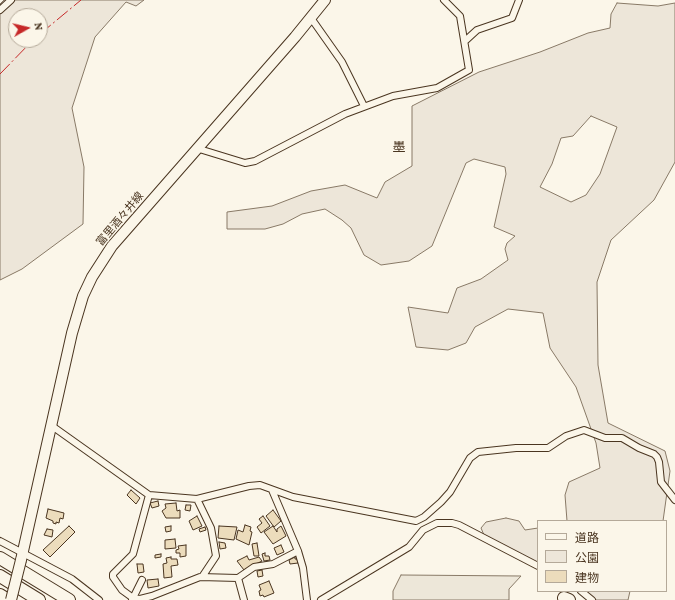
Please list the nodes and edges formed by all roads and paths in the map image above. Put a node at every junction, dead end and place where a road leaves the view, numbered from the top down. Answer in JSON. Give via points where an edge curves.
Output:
{"nodes":[{"id":1,"x":11,"y":0,"type":"edge"},
{"id":2,"x":325,"y":0,"type":"edge"},
{"id":3,"x":444,"y":0,"type":"edge"},
{"id":4,"x":519,"y":0,"type":"edge"},
{"id":5,"x":0,"y":10,"type":"edge"},
{"id":6,"x":311,"y":18,"type":"junction"},
{"id":7,"x":465,"y":41,"type":"junction"},
{"id":8,"x":364,"y":106,"type":"junction"},
{"id":9,"x":196,"y":148,"type":"junction"},
{"id":10,"x":52,"y":426,"type":"junction"},
{"id":11,"x":272,"y":490,"type":"junction"},
{"id":12,"x":149,"y":495,"type":"junction"},
{"id":13,"x":197,"y":499,"type":"junction"},
{"id":14,"x":675,"y":500,"type":"edge"},
{"id":15,"x":416,"y":521,"type":"junction"},
{"id":16,"x":420,"y":534,"type":"junction"},
{"id":17,"x":0,"y":542,"type":"edge"},
{"id":18,"x":298,"y":551,"type":"junction"},
{"id":19,"x":21,"y":557,"type":"junction"},
{"id":20,"x":0,"y":558,"type":"edge"},
{"id":21,"x":537,"y":565,"type":"edge"},
{"id":22,"x":0,"y":576,"type":"edge"},
{"id":23,"x":202,"y":577,"type":"junction"},
{"id":24,"x":238,"y":578,"type":"junction"},
{"id":25,"x":142,"y":580,"type":"dead end"},
{"id":26,"x":582,"y":592,"type":"edge"},
{"id":27,"x":0,"y":595,"type":"edge"},
{"id":28,"x":132,"y":599,"type":"edge"},
{"id":29,"x":8,"y":600,"type":"edge"},
{"id":30,"x":12,"y":600,"type":"edge"},
{"id":31,"x":39,"y":600,"type":"edge"},
{"id":32,"x":69,"y":600,"type":"edge"},
{"id":33,"x":99,"y":600,"type":"edge"},
{"id":34,"x":244,"y":600,"type":"edge"},
{"id":35,"x":307,"y":600,"type":"edge"},
{"id":36,"x":321,"y":600,"type":"edge"},
{"id":37,"x":592,"y":600,"type":"edge"}],
"edges":[{"from":1,"to":5,"type":"street"},
{"from":2,"to":6,"type":"main road","name":"富里酒々井線"},
{"from":3,"to":7,"type":"street","via":[[460,16]]},
{"from":4,"to":7,"type":"street","via":[[512,18],[477,30]]},
{"from":6,"to":8,"type":"street","via":[[342,62]]},
{"from":6,"to":9,"type":"main road","name":"富里酒々井線"},
{"from":7,"to":8,"type":"street","via":[[469,70],[437,88],[393,96]]},
{"from":8,"to":9,"type":"street","via":[[315,128],[255,161],[246,163]]},
{"from":9,"to":10,"type":"main road","name":"富里酒々井線","via":[[112,246],[92,277],[72,333]]},
{"from":10,"to":12,"type":"street"},
{"from":10,"to":19,"type":"main road","name":"富里酒々井線"},
{"from":11,"to":13,"type":"street","via":[[260,485],[249,486]]},
{"from":11,"to":15,"type":"street","via":[[293,497]]},
{"from":11,"to":18,"type":"street"},
{"from":12,"to":13,"type":"street"},
{"from":12,"to":28,"type":"street","via":[[133,554],[113,574],[122,590]]},
{"from":13,"to":23,"type":"street","via":[[211,528],[216,556]]},
{"from":14,"to":15,"type":"street","via":[[661,482],[657,456],[622,438],[605,438],[584,430],[566,436],[548,448],[478,452],[470,458],[450,492],[424,517]]},
{"from":15,"to":16,"type":"street"},
{"from":16,"to":21,"type":"street","via":[[433,524],[452,523],[485,537]]},
{"from":16,"to":36,"type":"street","via":[[409,547]]},
{"from":17,"to":19,"type":"street"},
{"from":18,"to":24,"type":"street","via":[[274,564],[254,567]]},
{"from":18,"to":35,"type":"street"},
{"from":19,"to":30,"type":"main road","name":"富里酒々井線","bridge":true},
{"from":19,"to":33,"type":"street","via":[[72,578]]},
{"from":20,"to":32,"type":"highway"},
{"from":22,"to":31,"type":"highway"},
{"from":23,"to":24,"type":"street"},
{"from":23,"to":28,"type":"street","via":[[152,596]]},
{"from":24,"to":34,"type":"street"},
{"from":25,"to":28,"type":"street"},
{"from":26,"to":37,"type":"street"},
{"from":27,"to":29,"type":"highway"}]}
